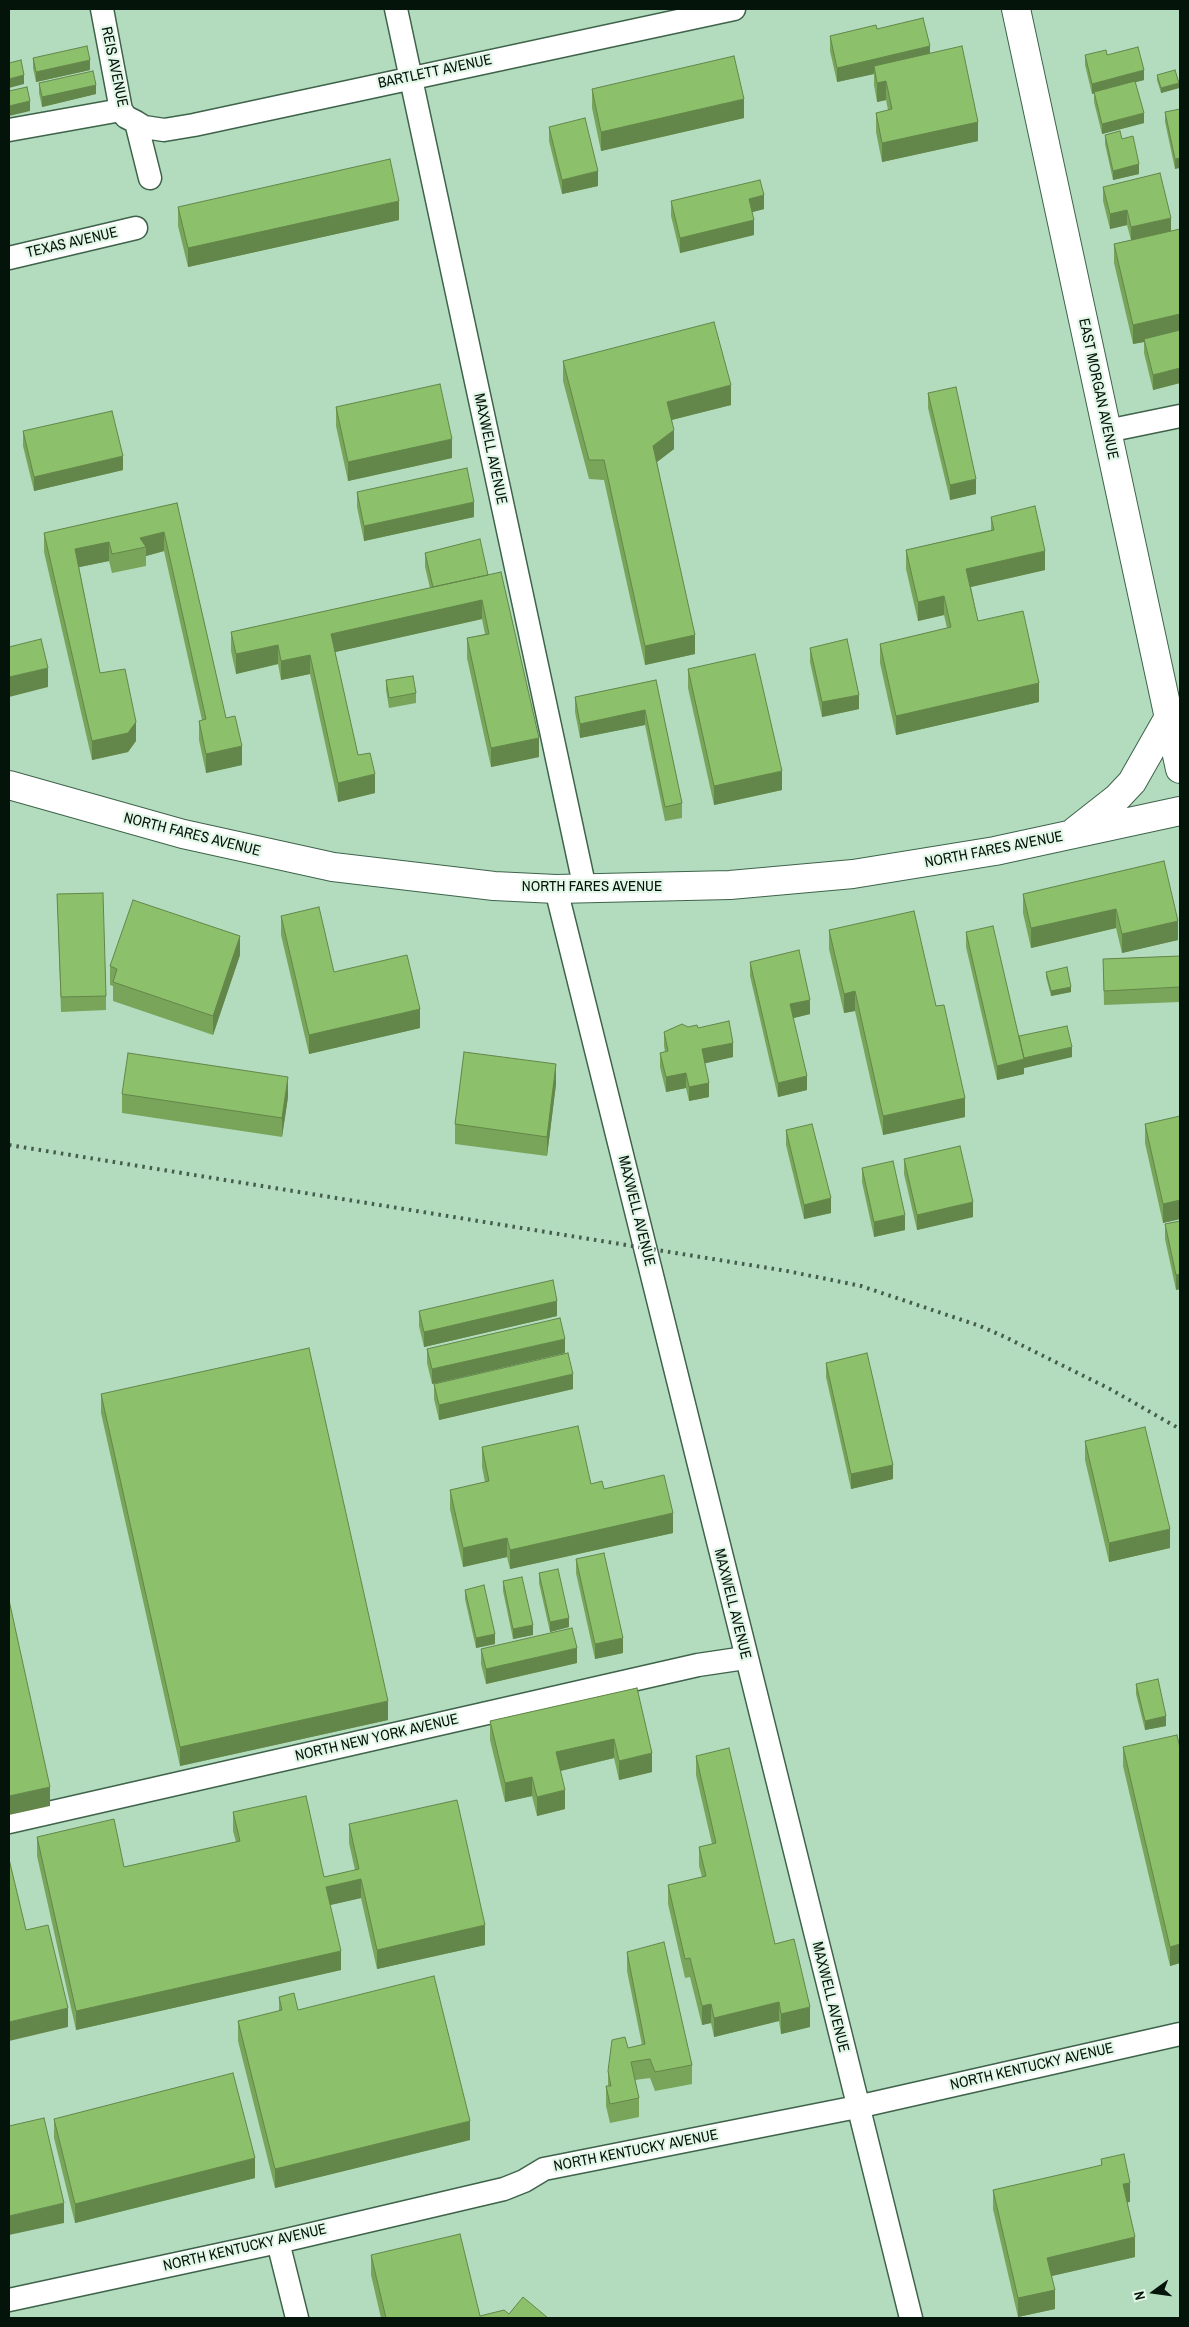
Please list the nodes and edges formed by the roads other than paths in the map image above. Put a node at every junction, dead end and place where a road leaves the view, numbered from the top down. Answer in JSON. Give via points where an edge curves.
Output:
{"nodes":[{"id":1,"x":102,"y":9,"type":"edge"},
{"id":2,"x":396,"y":9,"type":"edge"},
{"id":3,"x":734,"y":9,"type":"edge"},
{"id":4,"x":1016,"y":9,"type":"edge"},
{"id":5,"x":410,"y":77,"type":"junction"},
{"id":6,"x":129,"y":116,"type":"junction"},
{"id":7,"x":9,"y":130,"type":"edge"},
{"id":8,"x":150,"y":178,"type":"dead end"},
{"id":9,"x":136,"y":228,"type":"dead end"},
{"id":10,"x":9,"y":258,"type":"edge"},
{"id":11,"x":1180,"y":416,"type":"edge"},
{"id":12,"x":1107,"y":431,"type":"junction"},
{"id":13,"x":1175,"y":720,"type":"edge"},
{"id":14,"x":1180,"y":769,"type":"edge"},
{"id":15,"x":9,"y":786,"type":"edge"},
{"id":16,"x":1180,"y":811,"type":"edge"},
{"id":17,"x":1069,"y":835,"type":"junction"},
{"id":18,"x":585,"y":889,"type":"junction"},
{"id":19,"x":556,"y":890,"type":"junction"},
{"id":20,"x":745,"y":1658,"type":"junction"},
{"id":21,"x":9,"y":1822,"type":"edge"},
{"id":22,"x":1180,"y":2034,"type":"edge"},
{"id":23,"x":857,"y":2107,"type":"junction"},
{"id":24,"x":278,"y":2242,"type":"junction"},
{"id":25,"x":9,"y":2300,"type":"edge"},
{"id":26,"x":297,"y":2318,"type":"edge"},
{"id":27,"x":911,"y":2318,"type":"edge"}],
"edges":[{"from":1,"to":6,"type":"street","name":"REIS AVENUE"},
{"from":2,"to":5,"type":"street","name":"MAXWELL AVENUE"},
{"from":3,"to":5,"type":"street","name":"BARTLETT AVENUE"},
{"from":4,"to":12,"type":"street","name":"EAST MORGAN AVENUE"},
{"from":5,"to":6,"type":"street","name":"BARTLETT AVENUE","via":[[164,130],[144,127]]},
{"from":5,"to":18,"type":"street","name":"MAXWELL AVENUE"},
{"from":6,"to":7,"type":"street"},
{"from":6,"to":8,"type":"street","name":"REIS AVENUE"},
{"from":9,"to":10,"type":"street","name":"TEXAS AVENUE"},
{"from":11,"to":12,"type":"street"},
{"from":12,"to":13,"type":"street","name":"EAST MORGAN AVENUE"},
{"from":13,"to":14,"type":"street","name":"EAST MORGAN AVENUE"},
{"from":13,"to":17,"type":"street","via":[[1132,782],[1117,798]]},
{"from":15,"to":19,"type":"street","name":"NORTH FARES AVENUE","via":[[183,834],[324,865],[494,886]]},
{"from":16,"to":17,"type":"street","name":"NORTH FARES AVENUE"},
{"from":17,"to":18,"type":"street","name":"NORTH FARES AVENUE","via":[[995,851],[853,874],[730,885]]},
{"from":18,"to":19,"type":"street","name":"NORTH FARES AVENUE"},
{"from":19,"to":20,"type":"street","name":"MAXWELL AVENUE"},
{"from":20,"to":21,"type":"street","name":"NORTH NEW YORK AVENUE","via":[[689,1667]]},
{"from":20,"to":23,"type":"street","name":"MAXWELL AVENUE"},
{"from":22,"to":23,"type":"street","name":"NORTH KENTUCKY AVENUE"},
{"from":23,"to":24,"type":"street","name":"NORTH KENTUCKY AVENUE","via":[[544,2169],[504,2189]]},
{"from":23,"to":27,"type":"street","name":"MAXWELL AVENUE"},
{"from":24,"to":25,"type":"street","name":"NORTH KENTUCKY AVENUE"},
{"from":24,"to":26,"type":"street"}]}
